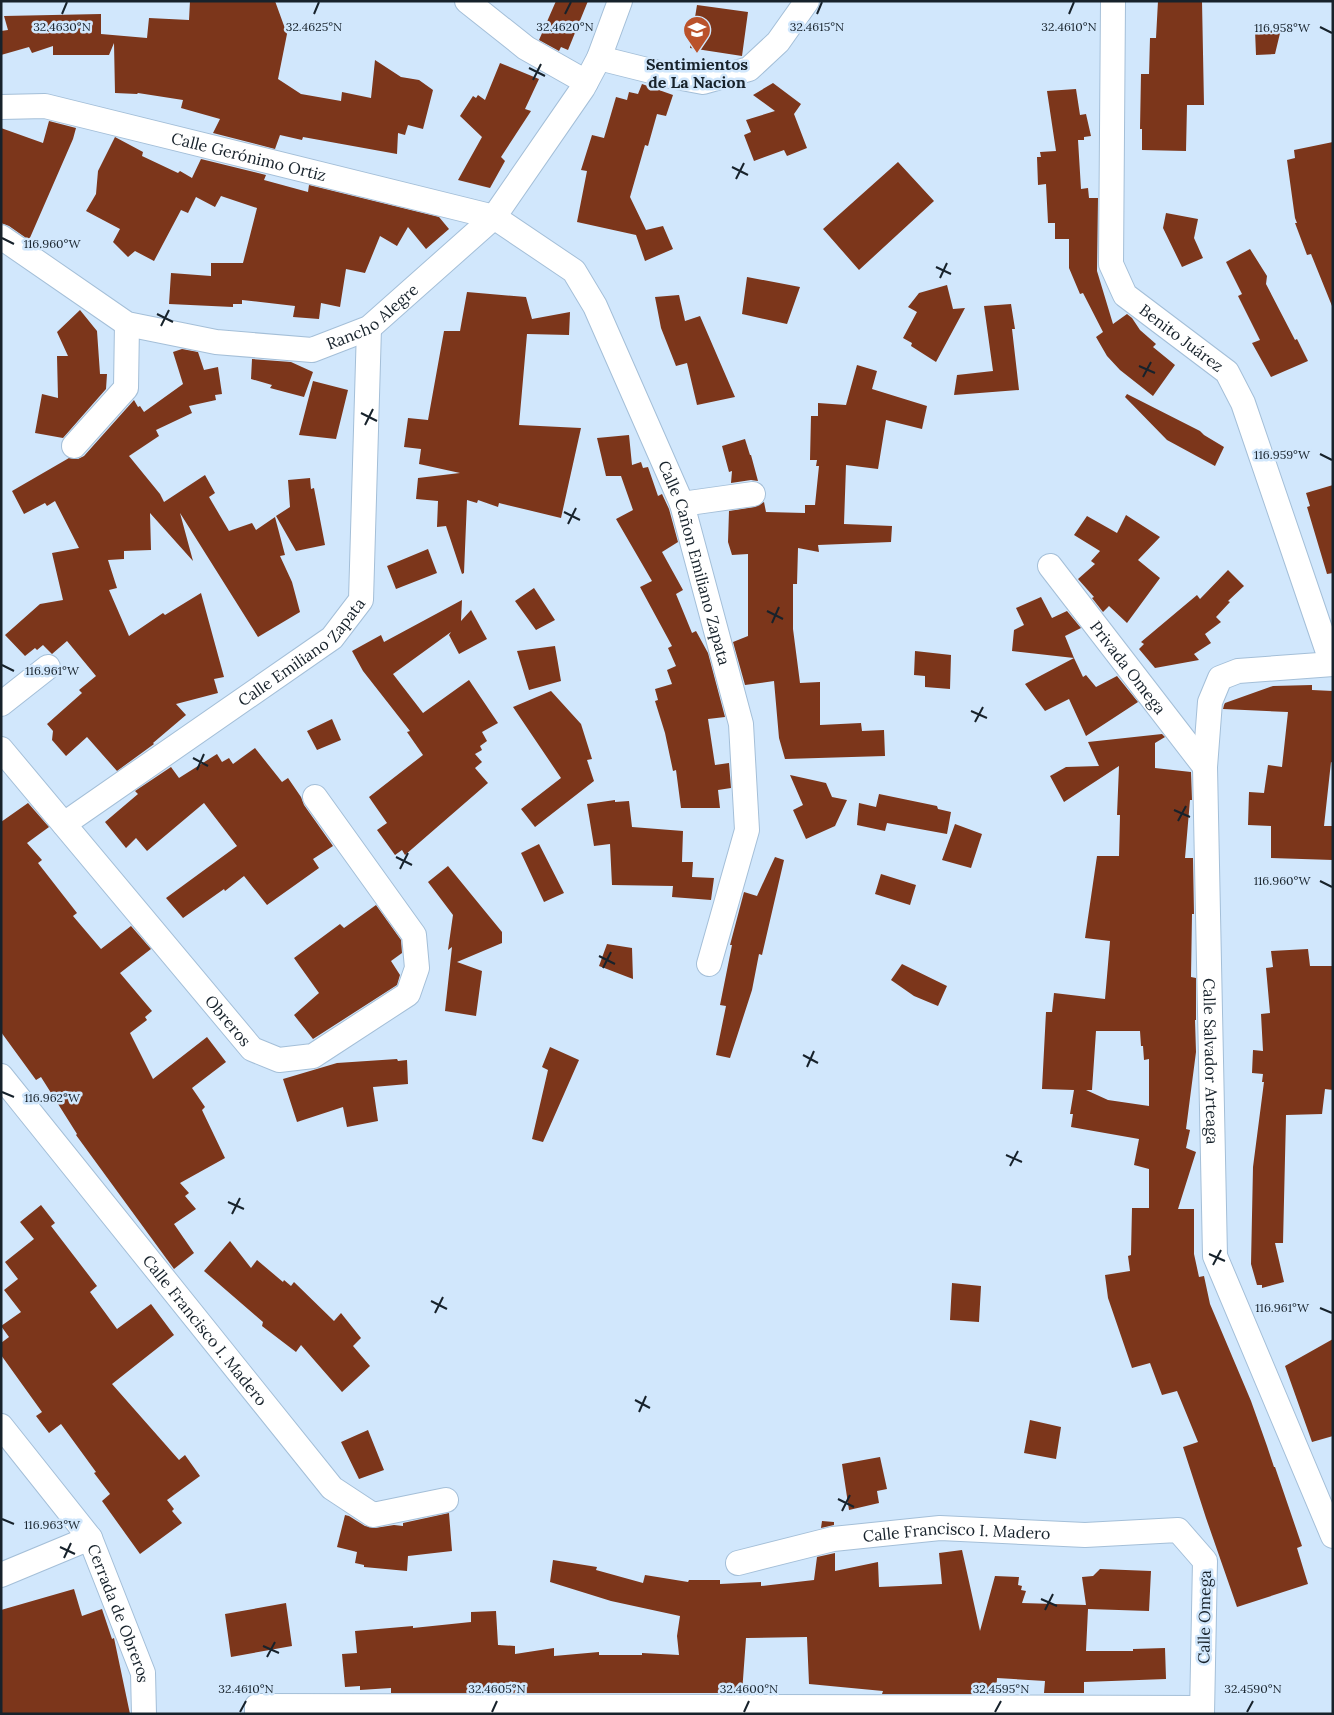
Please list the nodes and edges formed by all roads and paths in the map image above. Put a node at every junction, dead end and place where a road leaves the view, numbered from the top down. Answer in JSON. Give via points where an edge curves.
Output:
{"nodes":[{"id":1,"x":467,"y":1,"type":"edge"},
{"id":2,"x":620,"y":1,"type":"edge"},
{"id":3,"x":807,"y":1,"type":"edge"},
{"id":4,"x":1113,"y":1,"type":"edge"},
{"id":5,"x":599,"y":58,"type":"junction"},
{"id":6,"x":586,"y":82,"type":"junction"},
{"id":7,"x":1,"y":107,"type":"edge"},
{"id":8,"x":494,"y":218,"type":"junction"},
{"id":9,"x":1,"y":238,"type":"edge"},
{"id":10,"x":127,"y":324,"type":"junction"},
{"id":11,"x":369,"y":328,"type":"junction"},
{"id":12,"x":74,"y":446,"type":"dead end"},
{"id":13,"x":753,"y":494,"type":"dead end"},
{"id":14,"x":682,"y":504,"type":"junction"},
{"id":15,"x":1050,"y":566,"type":"dead end"},
{"id":16,"x":1332,"y":664,"type":"edge"},
{"id":17,"x":48,"y":667,"type":"dead end"},
{"id":18,"x":1,"y":704,"type":"edge"},
{"id":19,"x":1,"y":749,"type":"edge"},
{"id":20,"x":1205,"y":767,"type":"junction"},
{"id":21,"x":314,"y":797,"type":"dead end"},
{"id":22,"x":64,"y":824,"type":"junction"},
{"id":23,"x":709,"y":964,"type":"dead end"},
{"id":24,"x":1,"y":1076,"type":"edge"},
{"id":25,"x":1,"y":1426,"type":"edge"},
{"id":26,"x":446,"y":1500,"type":"dead end"},
{"id":27,"x":1178,"y":1530,"type":"joint"},
{"id":28,"x":1333,"y":1536,"type":"edge"},
{"id":29,"x":90,"y":1538,"type":"junction"},
{"id":30,"x":738,"y":1563,"type":"dead end"},
{"id":31,"x":1,"y":1576,"type":"edge"},
{"id":32,"x":1202,"y":1711,"type":"edge"},
{"id":33,"x":144,"y":1714,"type":"edge"},
{"id":34,"x":257,"y":1714,"type":"edge"}],
"edges":[{"from":1,"to":6,"type":"street","via":[[526,48]]},
{"from":2,"to":5,"type":"street","name":"Rancho Alegre"},
{"from":3,"to":5,"type":"street","via":[[778,42],[749,69],[703,82]]},
{"from":4,"to":16,"type":"street","name":"Benito Juárez","via":[[1111,264],[1125,295],[1227,372],[1243,403]]},
{"from":5,"to":6,"type":"street","name":"Rancho Alegre"},
{"from":6,"to":8,"type":"street","name":"Rancho Alegre"},
{"from":7,"to":8,"type":"street","name":"Calle Gerónimo Ortiz","via":[[45,106]]},
{"from":8,"to":11,"type":"street","name":"Rancho Alegre"},
{"from":8,"to":14,"type":"street","name":"Calle Cañon Emiliano Zapata","via":[[574,271],[595,306]]},
{"from":9,"to":10,"type":"street","name":"Rancho Alegre"},
{"from":10,"to":11,"type":"street","name":"Rancho Alegre","via":[[216,342],[312,350]]},
{"from":10,"to":12,"type":"street","via":[[126,388]]},
{"from":11,"to":22,"type":"street","name":"Calle Emiliano Zapata","via":[[361,600],[332,638]]},
{"from":13,"to":14,"type":"street"},
{"from":14,"to":23,"type":"street","name":"Calle Cañon Emiliano Zapata","via":[[741,724],[747,830]]},
{"from":15,"to":20,"type":"street","name":"Privada Omega"},
{"from":16,"to":20,"type":"street","name":"Calle Salvador Arteaga","via":[[1238,671],[1220,678],[1210,702]]},
{"from":17,"to":18,"type":"street"},
{"from":19,"to":22,"type":"street","name":"Obreros"},
{"from":20,"to":28,"type":"street","name":"Calle Salvador Arteaga","via":[[1215,1256]]},
{"from":21,"to":22,"type":"street","name":"Obreros","via":[[414,935],[417,968],[408,994],[313,1056],[279,1060],[252,1049]]},
{"from":24,"to":26,"type":"street","name":"Calle Francisco I. Madero","via":[[332,1488],[373,1515]]},
{"from":25,"to":29,"type":"street","name":"Cerrada de Obreros"},
{"from":27,"to":30,"type":"street","name":"Calle Francisco I. Madero","via":[[1085,1535],[940,1528],[832,1540]]},
{"from":27,"to":32,"type":"street","name":"Calle Omega","via":[[1205,1561]]},
{"from":29,"to":31,"type":"street"},
{"from":29,"to":33,"type":"street","name":"Cerrada de Obreros","via":[[142,1673]]},
{"from":32,"to":34,"type":"street","via":[[257,1706]]}]}
